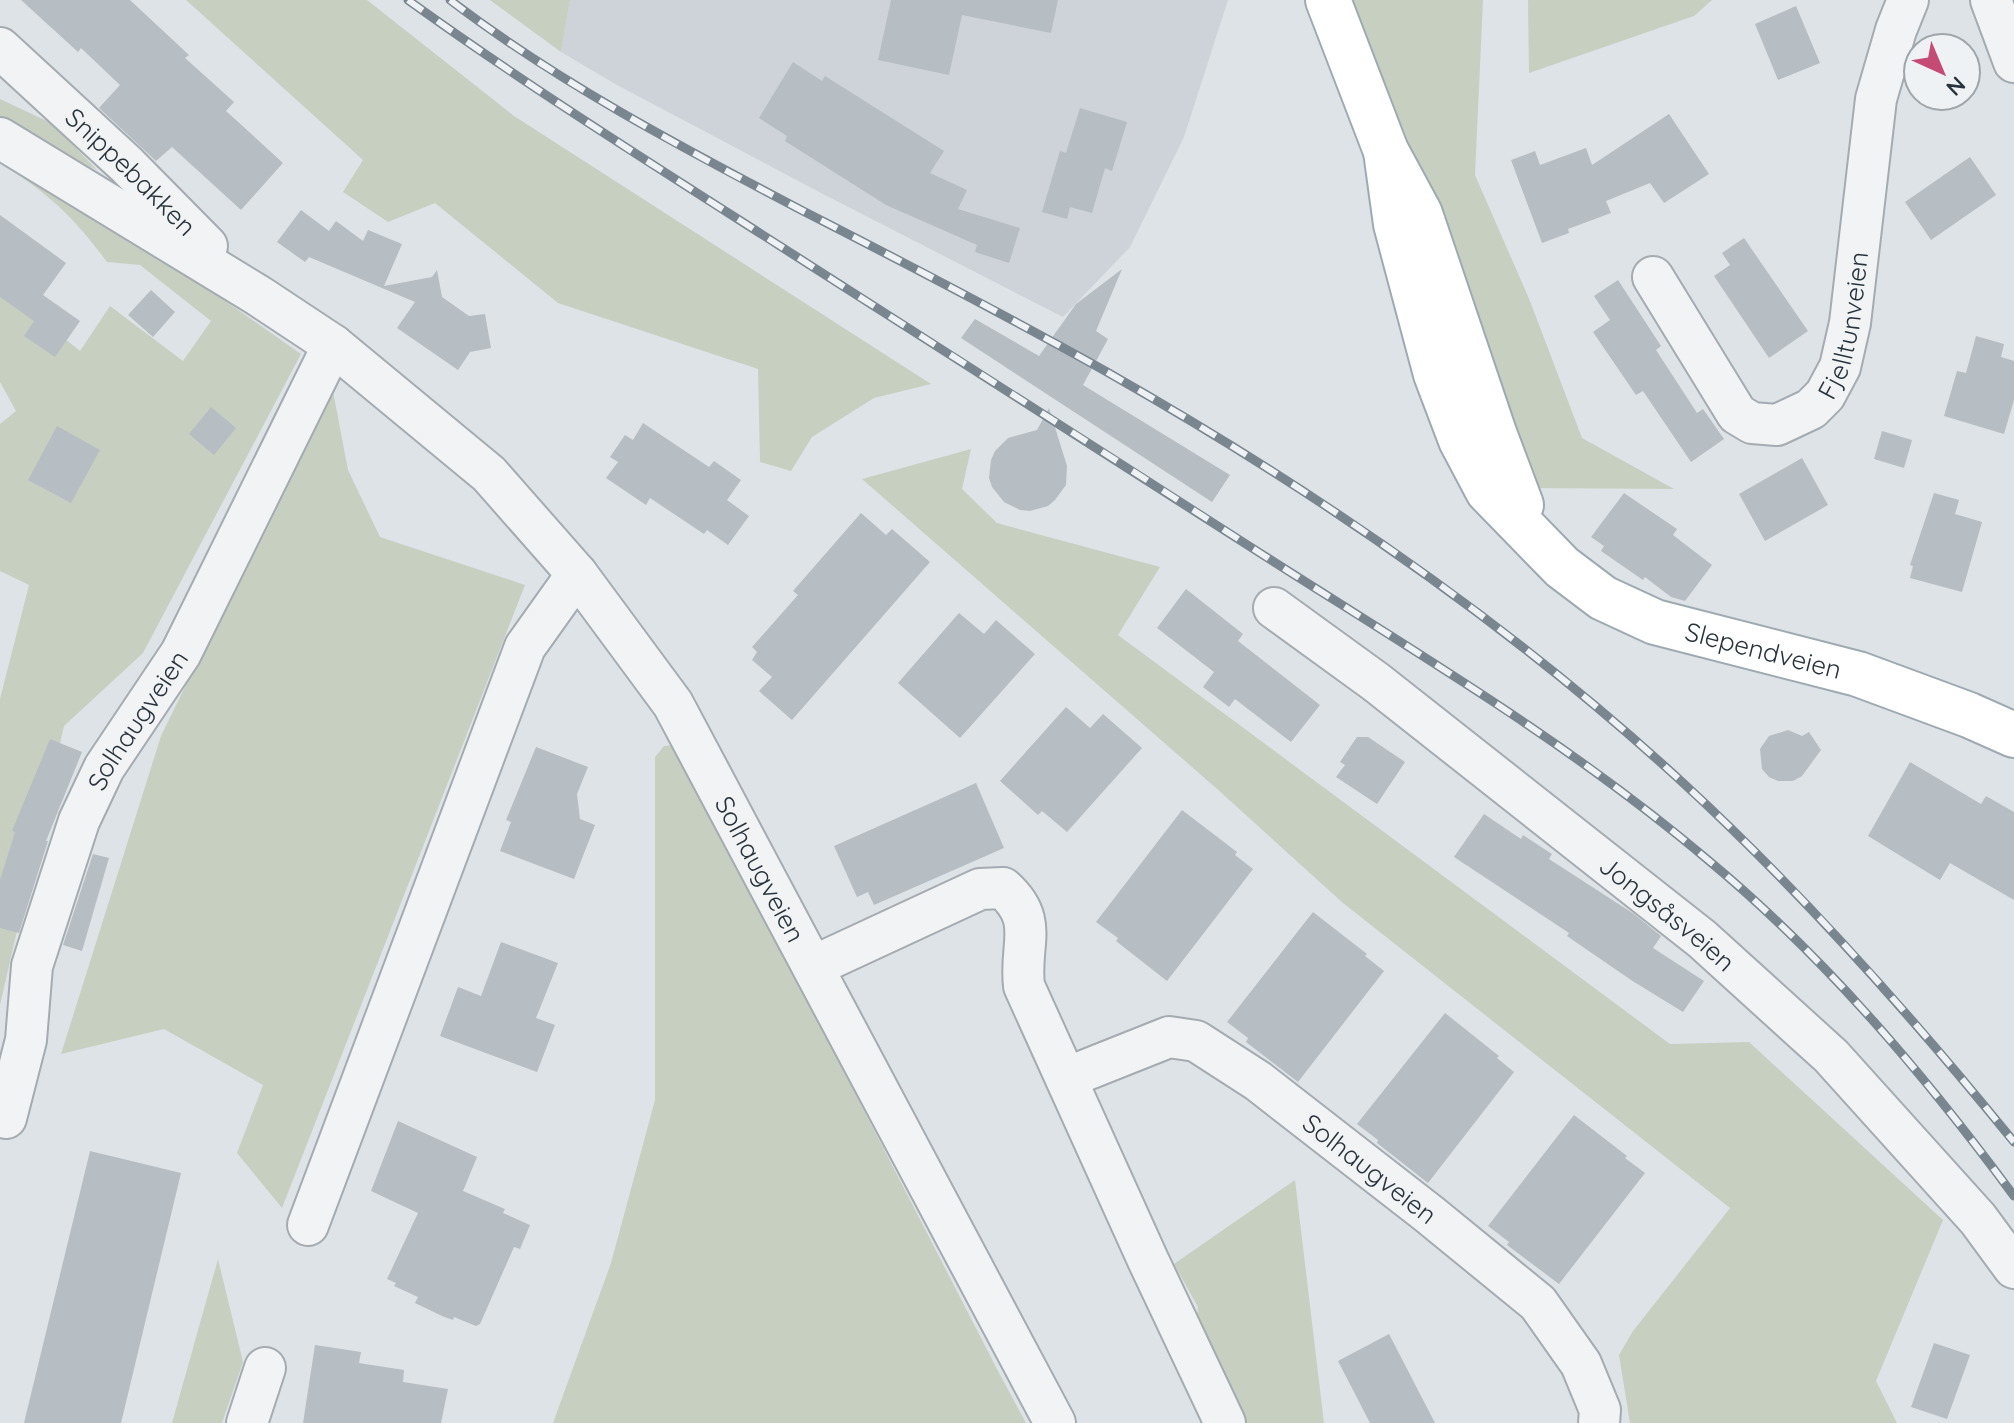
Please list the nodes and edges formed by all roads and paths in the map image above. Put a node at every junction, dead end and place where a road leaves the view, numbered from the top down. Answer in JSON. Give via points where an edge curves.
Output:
{"nodes":[{"id":1,"x":1328,"y":0,"type":"edge"},
{"id":2,"x":1908,"y":0,"type":"edge"},
{"id":3,"x":1991,"y":0,"type":"edge"},
{"id":4,"x":0,"y":48,"type":"edge"},
{"id":5,"x":2014,"y":62,"type":"edge"},
{"id":6,"x":0,"y":138,"type":"edge"},
{"id":7,"x":1653,"y":277,"type":"dead end"},
{"id":8,"x":259,"y":296,"type":"junction"},
{"id":9,"x":333,"y":345,"type":"junction"},
{"id":10,"x":577,"y":574,"type":"junction"},
{"id":11,"x":1274,"y":608,"type":"dead end"},
{"id":12,"x":2014,"y":735,"type":"edge"},
{"id":13,"x":814,"y":966,"type":"junction"},
{"id":14,"x":1066,"y":1078,"type":"junction"},
{"id":15,"x":6,"y":1118,"type":"dead end"},
{"id":16,"x":308,"y":1225,"type":"dead end"},
{"id":17,"x":2014,"y":1268,"type":"edge"},
{"id":18,"x":265,"y":1368,"type":"dead end"},
{"id":19,"x":247,"y":1423,"type":"edge"},
{"id":20,"x":1055,"y":1423,"type":"edge"},
{"id":21,"x":1225,"y":1423,"type":"edge"},
{"id":22,"x":1599,"y":1423,"type":"edge"}],
"edges":[{"from":1,"to":12,"type":"main road","name":"Slependveien","via":[[1386,151],[1396,224],[1436,374],[1488,491],[1582,583],[1628,611],[1858,674]]},
{"from":2,"to":7,"type":"street","name":"Fjelltunveien","via":[[1876,99],[1850,323],[1840,367],[1825,395],[1811,409],[1777,425],[1752,423],[1737,414]]},
{"from":3,"to":5,"type":"street"},
{"from":4,"to":8,"type":"street","name":"Snippebakken"},
{"from":6,"to":8,"type":"street","name":"Solhaugveien"},
{"from":8,"to":9,"type":"street","name":"Solhaugveien"},
{"from":9,"to":10,"type":"street","name":"Solhaugveien","via":[[489,474]]},
{"from":9,"to":15,"type":"street","name":"Solhaugveien","via":[[181,653],[104,768],[79,821],[32,966],[26,1040]]},
{"from":10,"to":13,"type":"street","name":"Solhaugveien","via":[[673,704]]},
{"from":10,"to":16,"type":"street","via":[[525,647]]},
{"from":11,"to":17,"type":"street","name":"Jongsåsveien","via":[[1702,939],[1831,1056],[1978,1219]]},
{"from":13,"to":14,"type":"street","name":"Solhaugveien","via":[[980,889],[1003,888],[1017,901],[1027,926],[1021,962],[1024,986]]},
{"from":13,"to":20,"type":"street","name":"Solhaugveien"},
{"from":14,"to":21,"type":"street","name":"Solhaugveien"},
{"from":14,"to":22,"type":"street","name":"Solhaugveien","via":[[1169,1037],[1196,1041],[1258,1081],[1538,1303],[1581,1364],[1600,1410]]},
{"from":18,"to":19,"type":"street"}]}
